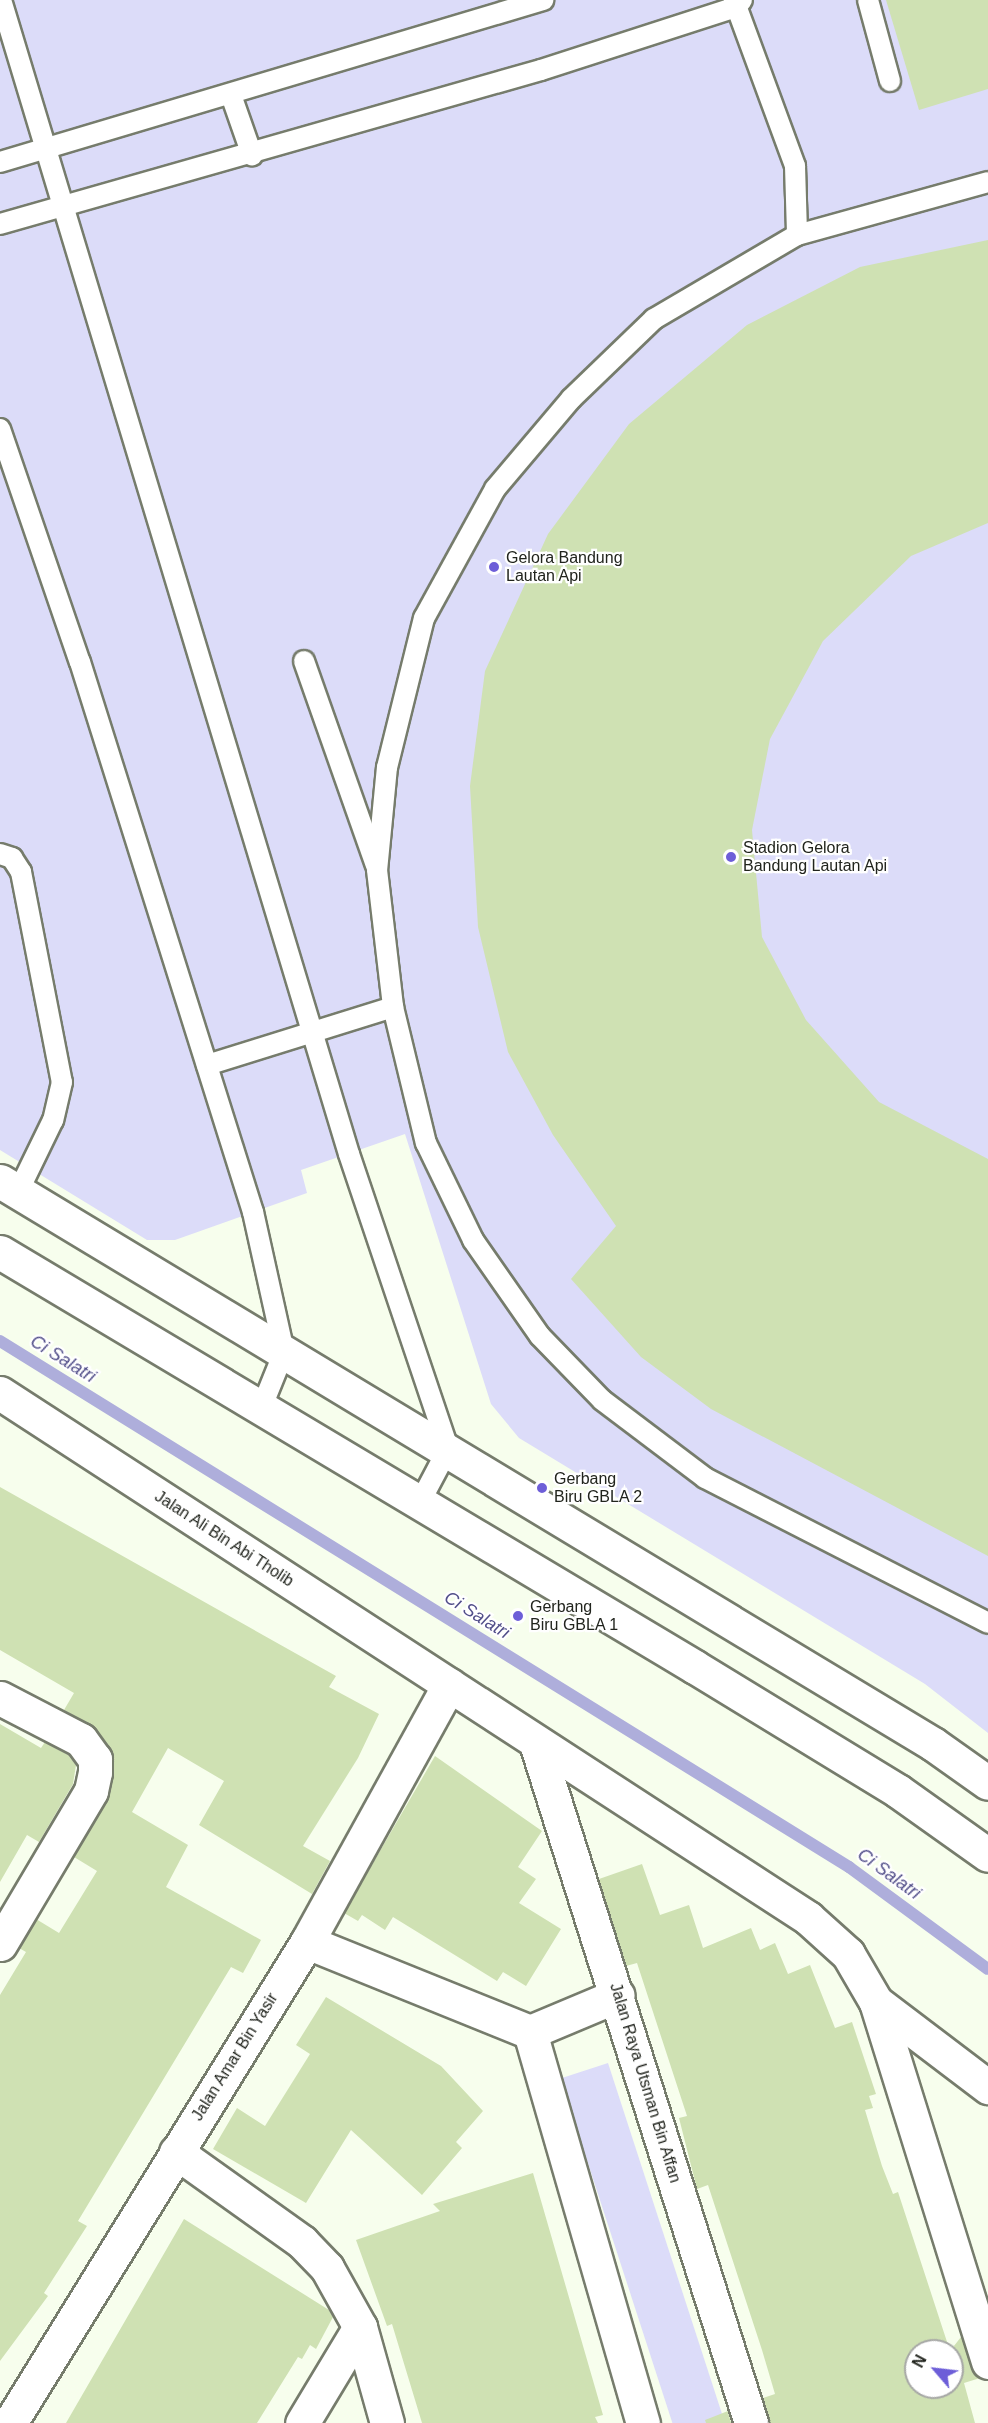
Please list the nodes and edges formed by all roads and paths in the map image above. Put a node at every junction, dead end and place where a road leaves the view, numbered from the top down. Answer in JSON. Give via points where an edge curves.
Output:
{"nodes":[{"id":1,"x":1,"y":0,"type":"edge"},
{"id":2,"x":543,"y":0,"type":"edge"},
{"id":3,"x":868,"y":0,"type":"edge"},
{"id":4,"x":738,"y":2,"type":"edge"},
{"id":5,"x":890,"y":81,"type":"dead end"},
{"id":6,"x":231,"y":95,"type":"junction"},
{"id":7,"x":49,"y":147,"type":"junction"},
{"id":8,"x":252,"y":155,"type":"junction"},
{"id":9,"x":0,"y":162,"type":"edge"},
{"id":10,"x":988,"y":182,"type":"edge"},
{"id":11,"x":65,"y":203,"type":"junction"},
{"id":12,"x":0,"y":224,"type":"edge"},
{"id":13,"x":797,"y":235,"type":"junction"},
{"id":14,"x":1,"y":437,"type":"edge"},
{"id":15,"x":304,"y":661,"type":"dead end"},
{"id":16,"x":0,"y":854,"type":"edge"},
{"id":17,"x":377,"y":870,"type":"junction"},
{"id":18,"x":393,"y":1007,"type":"junction"},
{"id":19,"x":314,"y":1032,"type":"junction"},
{"id":20,"x":207,"y":1065,"type":"junction"},
{"id":21,"x":9,"y":1186,"type":"edge"},
{"id":22,"x":0,"y":1252,"type":"edge"},
{"id":23,"x":284,"y":1352,"type":"junction"},
{"id":24,"x":0,"y":1393,"type":"edge"},
{"id":25,"x":261,"y":1409,"type":"junction"},
{"id":26,"x":448,"y":1449,"type":"junction"},
{"id":27,"x":419,"y":1504,"type":"junction"},
{"id":28,"x":988,"y":1623,"type":"edge"},
{"id":29,"x":449,"y":1685,"type":"junction"},
{"id":30,"x":0,"y":1698,"type":"edge"},
{"id":31,"x":536,"y":1743,"type":"junction"},
{"id":32,"x":988,"y":1784,"type":"edge"},
{"id":33,"x":988,"y":1855,"type":"edge"},
{"id":34,"x":307,"y":1942,"type":"junction"},
{"id":35,"x":0,"y":1944,"type":"edge"},
{"id":36,"x":618,"y":1995,"type":"junction"},
{"id":37,"x":876,"y":2002,"type":"junction"},
{"id":38,"x":530,"y":2032,"type":"junction"},
{"id":39,"x":988,"y":2087,"type":"edge"},
{"id":40,"x":176,"y":2152,"type":"junction"},
{"id":41,"x":360,"y":2327,"type":"junction"},
{"id":42,"x":986,"y":2349,"type":"edge"},
{"id":43,"x":10,"y":2423,"type":"edge"},
{"id":44,"x":302,"y":2423,"type":"edge"},
{"id":45,"x":387,"y":2423,"type":"edge"},
{"id":46,"x":643,"y":2423,"type":"edge"},
{"id":47,"x":751,"y":2423,"type":"edge"}],
"edges":[{"from":1,"to":7,"type":"lane"},
{"from":2,"to":6,"type":"lane"},
{"from":3,"to":5,"type":"lane"},
{"from":4,"to":8,"type":"lane"},
{"from":4,"to":13,"type":"lane","via":[[795,166]]},
{"from":6,"to":7,"type":"lane"},
{"from":6,"to":8,"type":"lane"},
{"from":7,"to":9,"type":"lane"},
{"from":7,"to":11,"type":"lane"},
{"from":8,"to":11,"type":"lane"},
{"from":10,"to":13,"type":"lane"},
{"from":11,"to":12,"type":"lane"},
{"from":11,"to":19,"type":"lane"},
{"from":13,"to":17,"type":"lane","via":[[654,319],[571,399],[495,489],[424,618],[387,767]]},
{"from":14,"to":20,"type":"lane","via":[[80,662]]},
{"from":15,"to":17,"type":"lane"},
{"from":16,"to":21,"type":"lane","via":[[12,858],[21,872],[62,1082],[53,1120]]},
{"from":17,"to":18,"type":"lane"},
{"from":18,"to":19,"type":"lane"},
{"from":18,"to":28,"type":"lane","via":[[426,1143],[473,1240],[548,1344],[602,1400],[705,1478]]},
{"from":19,"to":20,"type":"lane"},
{"from":19,"to":26,"type":"lane"},
{"from":20,"to":23,"type":"lane","via":[[253,1212]]},
{"from":21,"to":23,"type":"street"},
{"from":22,"to":25,"type":"street"},
{"from":23,"to":25,"type":"lane"},
{"from":23,"to":26,"type":"street"},
{"from":24,"to":29,"type":"street","name":"Jalan Ali Bin Abi Tholib"},
{"from":25,"to":27,"type":"street"},
{"from":26,"to":27,"type":"lane"},
{"from":26,"to":32,"type":"street","via":[[933,1744]]},
{"from":27,"to":33,"type":"street","via":[[898,1791]]},
{"from":29,"to":31,"type":"street","name":"Jalan Ali Bin Abi Tholib"},
{"from":29,"to":34,"type":"street","name":"Jalan Amar Bin Yasir"},
{"from":30,"to":35,"type":"street","via":[[81,1740],[95,1759],[91,1791]]},
{"from":31,"to":36,"type":"street","name":"Jalan Raya Utsman Bin Affan"},
{"from":31,"to":37,"type":"street","name":"Jalan Ali Bin Abi Tholib","via":[[808,1918],[848,1954]]},
{"from":34,"to":38,"type":"street"},
{"from":34,"to":40,"type":"street","name":"Jalan Amar Bin Yasir"},
{"from":36,"to":38,"type":"street"},
{"from":36,"to":47,"type":"street","name":"Jalan Raya Utsman Bin Affan"},
{"from":37,"to":39,"type":"street"},
{"from":37,"to":42,"type":"street"},
{"from":38,"to":46,"type":"street"},
{"from":40,"to":41,"type":"street","via":[[302,2242],[327,2268]]},
{"from":40,"to":43,"type":"street","name":"Jalan Amar Bin Yasir"},
{"from":41,"to":44,"type":"street"},
{"from":41,"to":45,"type":"street"}]}
